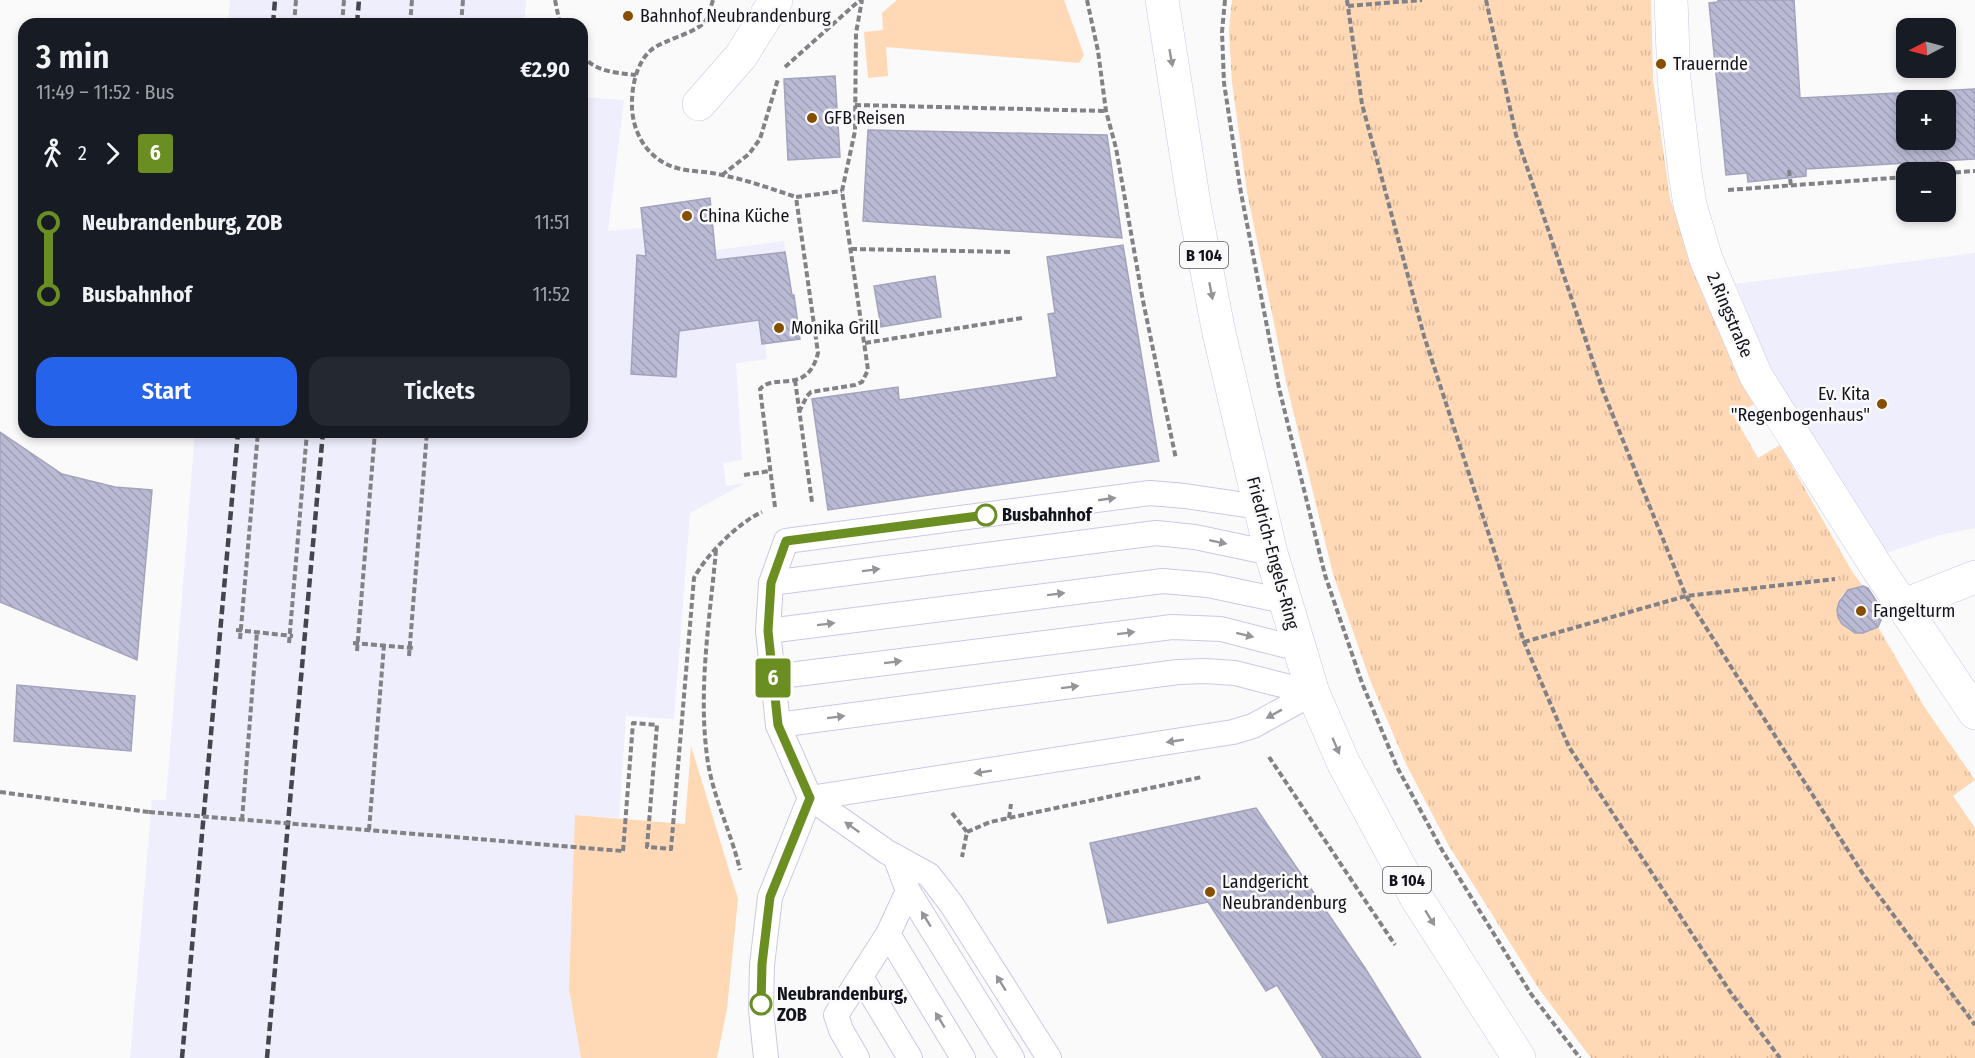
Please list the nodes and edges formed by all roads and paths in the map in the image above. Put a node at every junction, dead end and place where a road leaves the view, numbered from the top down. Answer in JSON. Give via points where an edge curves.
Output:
{"nodes":[{"id":1,"x":296,"y":0,"type":"edge"},
{"id":2,"x":344,"y":0,"type":"edge"},
{"id":3,"x":412,"y":0,"type":"edge"},
{"id":4,"x":463,"y":0,"type":"edge"},
{"id":5,"x":555,"y":0,"type":"edge"},
{"id":6,"x":713,"y":0,"type":"edge"},
{"id":7,"x":776,"y":0,"type":"edge"},
{"id":8,"x":861,"y":0,"type":"edge"},
{"id":9,"x":1162,"y":0,"type":"edge"},
{"id":10,"x":1225,"y":0,"type":"edge"},
{"id":11,"x":1347,"y":0,"type":"edge"},
{"id":12,"x":1422,"y":0,"type":"edge"},
{"id":13,"x":1486,"y":0,"type":"edge"},
{"id":14,"x":1671,"y":0,"type":"edge"},
{"id":15,"x":1348,"y":6,"type":"junction"},
{"id":16,"x":294,"y":18,"type":"edge"},
{"id":17,"x":342,"y":18,"type":"edge"},
{"id":18,"x":410,"y":18,"type":"edge"},
{"id":19,"x":462,"y":18,"type":"edge"},
{"id":20,"x":559,"y":18,"type":"edge"},
{"id":21,"x":588,"y":61,"type":"edge"},
{"id":22,"x":636,"y":75,"type":"junction"},
{"id":23,"x":699,"y":104,"type":"dead end"},
{"id":24,"x":855,"y":105,"type":"junction"},
{"id":25,"x":1106,"y":111,"type":"dead end"},
{"id":26,"x":1790,"y":170,"type":"dead end"},
{"id":27,"x":1975,"y":171,"type":"edge"},
{"id":28,"x":1956,"y":172,"type":"edge"},
{"id":29,"x":722,"y":175,"type":"junction"},
{"id":30,"x":1896,"y":178,"type":"edge"},
{"id":31,"x":1791,"y":186,"type":"junction"},
{"id":32,"x":842,"y":190,"type":"junction"},
{"id":33,"x":1688,"y":193,"type":"junction"},
{"id":34,"x":796,"y":197,"type":"junction"},
{"id":35,"x":851,"y":249,"type":"junction"},
{"id":36,"x":1012,"y":252,"type":"dead end"},
{"id":37,"x":1022,"y":318,"type":"dead end"},
{"id":38,"x":865,"y":343,"type":"junction"},
{"id":39,"x":795,"y":380,"type":"junction"},
{"id":40,"x":800,"y":412,"type":"junction"},
{"id":41,"x":257,"y":438,"type":"edge"},
{"id":42,"x":307,"y":438,"type":"edge"},
{"id":43,"x":374,"y":438,"type":"edge"},
{"id":44,"x":427,"y":438,"type":"edge"},
{"id":45,"x":770,"y":471,"type":"junction"},
{"id":46,"x":744,"y":475,"type":"dead end"},
{"id":47,"x":776,"y":507,"type":"junction"},
{"id":48,"x":1259,"y":507,"type":"junction"},
{"id":49,"x":785,"y":508,"type":"dead end"},
{"id":50,"x":813,"y":510,"type":"dead end"},
{"id":51,"x":716,"y":549,"type":"junction"},
{"id":52,"x":1271,"y":553,"type":"junction"},
{"id":53,"x":1876,"y":566,"type":"junction"},
{"id":54,"x":1975,"y":577,"type":"edge"},
{"id":55,"x":771,"y":583,"type":"junction"},
{"id":56,"x":1686,"y":596,"type":"junction"},
{"id":57,"x":1284,"y":601,"type":"junction"},
{"id":58,"x":1902,"y":606,"type":"junction"},
{"id":59,"x":239,"y":630,"type":"junction"},
{"id":60,"x":768,"y":631,"type":"junction"},
{"id":61,"x":257,"y":632,"type":"junction"},
{"id":62,"x":291,"y":635,"type":"junction"},
{"id":63,"x":240,"y":639,"type":"dead end"},
{"id":64,"x":1524,"y":642,"type":"junction"},
{"id":65,"x":289,"y":643,"type":"dead end"},
{"id":66,"x":355,"y":643,"type":"junction"},
{"id":67,"x":384,"y":645,"type":"junction"},
{"id":68,"x":411,"y":647,"type":"junction"},
{"id":69,"x":1299,"y":649,"type":"junction"},
{"id":70,"x":357,"y":651,"type":"dead end"},
{"id":71,"x":409,"y":656,"type":"dead end"},
{"id":72,"x":773,"y":677,"type":"junction"},
{"id":73,"x":1313,"y":693,"type":"junction"},
{"id":74,"x":1975,"y":713,"type":"edge"},
{"id":75,"x":778,"y":725,"type":"junction"},
{"id":76,"x":1203,"y":777,"type":"dead end"},
{"id":77,"x":0,"y":792,"type":"edge"},
{"id":78,"x":810,"y":798,"type":"junction"},
{"id":79,"x":242,"y":820,"type":"junction"},
{"id":80,"x":369,"y":830,"type":"junction"},
{"id":81,"x":967,"y":832,"type":"dead end"},
{"id":82,"x":895,"y":856,"type":"junction"},
{"id":83,"x":741,"y":878,"type":"dead end"},
{"id":84,"x":909,"y":891,"type":"junction"},
{"id":85,"x":888,"y":934,"type":"junction"},
{"id":86,"x":861,"y":977,"type":"junction"},
{"id":87,"x":1975,"y":1025,"type":"edge"},
{"id":88,"x":766,"y":1058,"type":"edge"},
{"id":89,"x":857,"y":1058,"type":"edge"},
{"id":90,"x":910,"y":1058,"type":"edge"},
{"id":91,"x":963,"y":1058,"type":"edge"},
{"id":92,"x":1012,"y":1058,"type":"edge"},
{"id":93,"x":1049,"y":1058,"type":"edge"},
{"id":94,"x":1519,"y":1058,"type":"edge"},
{"id":95,"x":1580,"y":1058,"type":"edge"},
{"id":96,"x":1780,"y":1058,"type":"edge"}],
"edges":[{"from":1,"to":16,"type":"path"},
{"from":2,"to":17,"type":"path"},
{"from":3,"to":18,"type":"path"},
{"from":4,"to":19,"type":"path"},
{"from":5,"to":20,"type":"path"},
{"from":6,"to":22,"type":"path","via":[[700,27],[650,51]]},
{"from":7,"to":23,"type":"main road","via":[[741,56]]},
{"from":8,"to":24,"type":"path","via":[[856,33]]},
{"from":8,"to":29,"type":"path","via":[[784,68],[760,139],[749,154]]},
{"from":9,"to":48,"type":"main road","name":"Friedrich-Engels-Ring","number":"B 104","one_way":true,"via":[[1195,210]]},
{"from":10,"to":95,"type":"path","via":[[1224,83],[1241,193],[1279,388],[1325,575],[1397,767],[1442,850],[1531,994]]},
{"from":11,"to":15,"type":"path"},
{"from":12,"to":15,"type":"path"},
{"from":13,"to":56,"type":"path","via":[[1516,135],[1603,391]]},
{"from":14,"to":33,"type":"main road","name":"2.Ringstraße","via":[[1674,79]]},
{"from":15,"to":64,"type":"path","via":[[1362,104],[1425,336]]},
{"from":21,"to":22,"type":"path","via":[[605,72]]},
{"from":22,"to":29,"type":"path","via":[[632,113],[640,140],[662,162]]},
{"from":24,"to":25,"type":"path"},
{"from":24,"to":32,"type":"path","via":[[855,131]]},
{"from":26,"to":31,"type":"path"},
{"from":27,"to":28,"type":"path"},
{"from":29,"to":34,"type":"path"},
{"from":30,"to":31,"type":"path"},
{"from":31,"to":33,"type":"path"},
{"from":32,"to":34,"type":"path"},
{"from":32,"to":35,"type":"path"},
{"from":33,"to":53,"type":"main road","name":"2.Ringstraße","via":[[1706,259],[1756,376]]},
{"from":34,"to":39,"type":"path","via":[[818,353],[811,370]]},
{"from":35,"to":36,"type":"path"},
{"from":35,"to":38,"type":"path"},
{"from":37,"to":38,"type":"path"},
{"from":38,"to":40,"type":"path","via":[[868,370],[862,382],[811,392]]},
{"from":39,"to":40,"type":"path"},
{"from":39,"to":45,"type":"path","via":[[766,384],[760,389]]},
{"from":40,"to":50,"type":"path"},
{"from":41,"to":59,"type":"path"},
{"from":42,"to":62,"type":"path"},
{"from":43,"to":66,"type":"path"},
{"from":44,"to":68,"type":"path"},
{"from":45,"to":46,"type":"path"},
{"from":45,"to":47,"type":"path"},
{"from":47,"to":49,"type":"path"},
{"from":47,"to":51,"type":"path","via":[[759,513]]},
{"from":48,"to":52,"type":"main road","name":"Friedrich-Engels-Ring","number":"B 104"},
{"from":55,"to":48,"type":"lane","one_way":true,"via":[[786,541],[1150,493]]},
{"from":51,"to":80,"type":"path","bridge":true,"via":[[694,578],[671,849],[647,847],[657,725],[633,723],[623,851]]},
{"from":51,"to":83,"type":"path","via":[[704,681],[707,755],[714,793]]},
{"from":55,"to":52,"type":"lane","one_way":true,"via":[[1156,533]]},
{"from":52,"to":57,"type":"main road","name":"Friedrich-Engels-Ring","number":"B 104"},
{"from":53,"to":56,"type":"path","via":[[1839,578]]},
{"from":53,"to":58,"type":"main road","name":"2.Ringstraße"},
{"from":54,"to":58,"type":"main road"},
{"from":55,"to":60,"type":"lane"},
{"from":56,"to":64,"type":"path"},
{"from":56,"to":87,"type":"path","via":[[1863,874]]},
{"from":60,"to":57,"type":"lane","one_way":true,"via":[[1163,581],[1208,585]]},
{"from":57,"to":69,"type":"main road","name":"Friedrich-Engels-Ring","number":"B 104"},
{"from":58,"to":74,"type":"main road","name":"2.Ringstraße"},
{"from":59,"to":61,"type":"path"},
{"from":59,"to":63,"type":"path"},
{"from":60,"to":72,"type":"lane"},
{"from":61,"to":62,"type":"path"},
{"from":61,"to":79,"type":"path"},
{"from":62,"to":65,"type":"path"},
{"from":64,"to":96,"type":"path","via":[[1569,747],[1731,993]]},
{"from":66,"to":67,"type":"path"},
{"from":66,"to":70,"type":"path"},
{"from":67,"to":68,"type":"path"},
{"from":67,"to":80,"type":"path"},
{"from":68,"to":71,"type":"path"},
{"from":72,"to":69,"type":"lane","one_way":true,"via":[[1172,627],[1221,629]]},
{"from":69,"to":73,"type":"main road","name":"Friedrich-Engels-Ring","number":"B 104"},
{"from":72,"to":75,"type":"lane"},
{"from":75,"to":73,"type":"lane","one_way":true,"via":[[1178,672],[1235,673]]},
{"from":73,"to":78,"type":"lane","one_way":true,"via":[[1253,726],[1233,732]]},
{"from":73,"to":94,"type":"main road","name":"Friedrich-Engels-Ring","number":"B 104","one_way":true,"via":[[1344,764],[1416,897]]},
{"from":75,"to":78,"type":"lane"},
{"from":76,"to":81,"type":"path","via":[[990,822]]},
{"from":77,"to":79,"type":"path","bridge":true},
{"from":82,"to":78,"type":"lane","one_way":true},
{"from":78,"to":88,"type":"lane","via":[[770,897],[761,987]]},
{"from":79,"to":80,"type":"path","bridge":true},
{"from":82,"to":84,"type":"lane"},
{"from":93,"to":82,"type":"lane","one_way":true,"via":[[952,905],[929,875]]},
{"from":84,"to":85,"type":"lane"},
{"from":92,"to":84,"type":"lane","one_way":true},
{"from":85,"to":86,"type":"lane"},
{"from":91,"to":85,"type":"lane","one_way":true},
{"from":86,"to":89,"type":"lane","via":[[836,1015]]},
{"from":86,"to":90,"type":"lane"}]}
